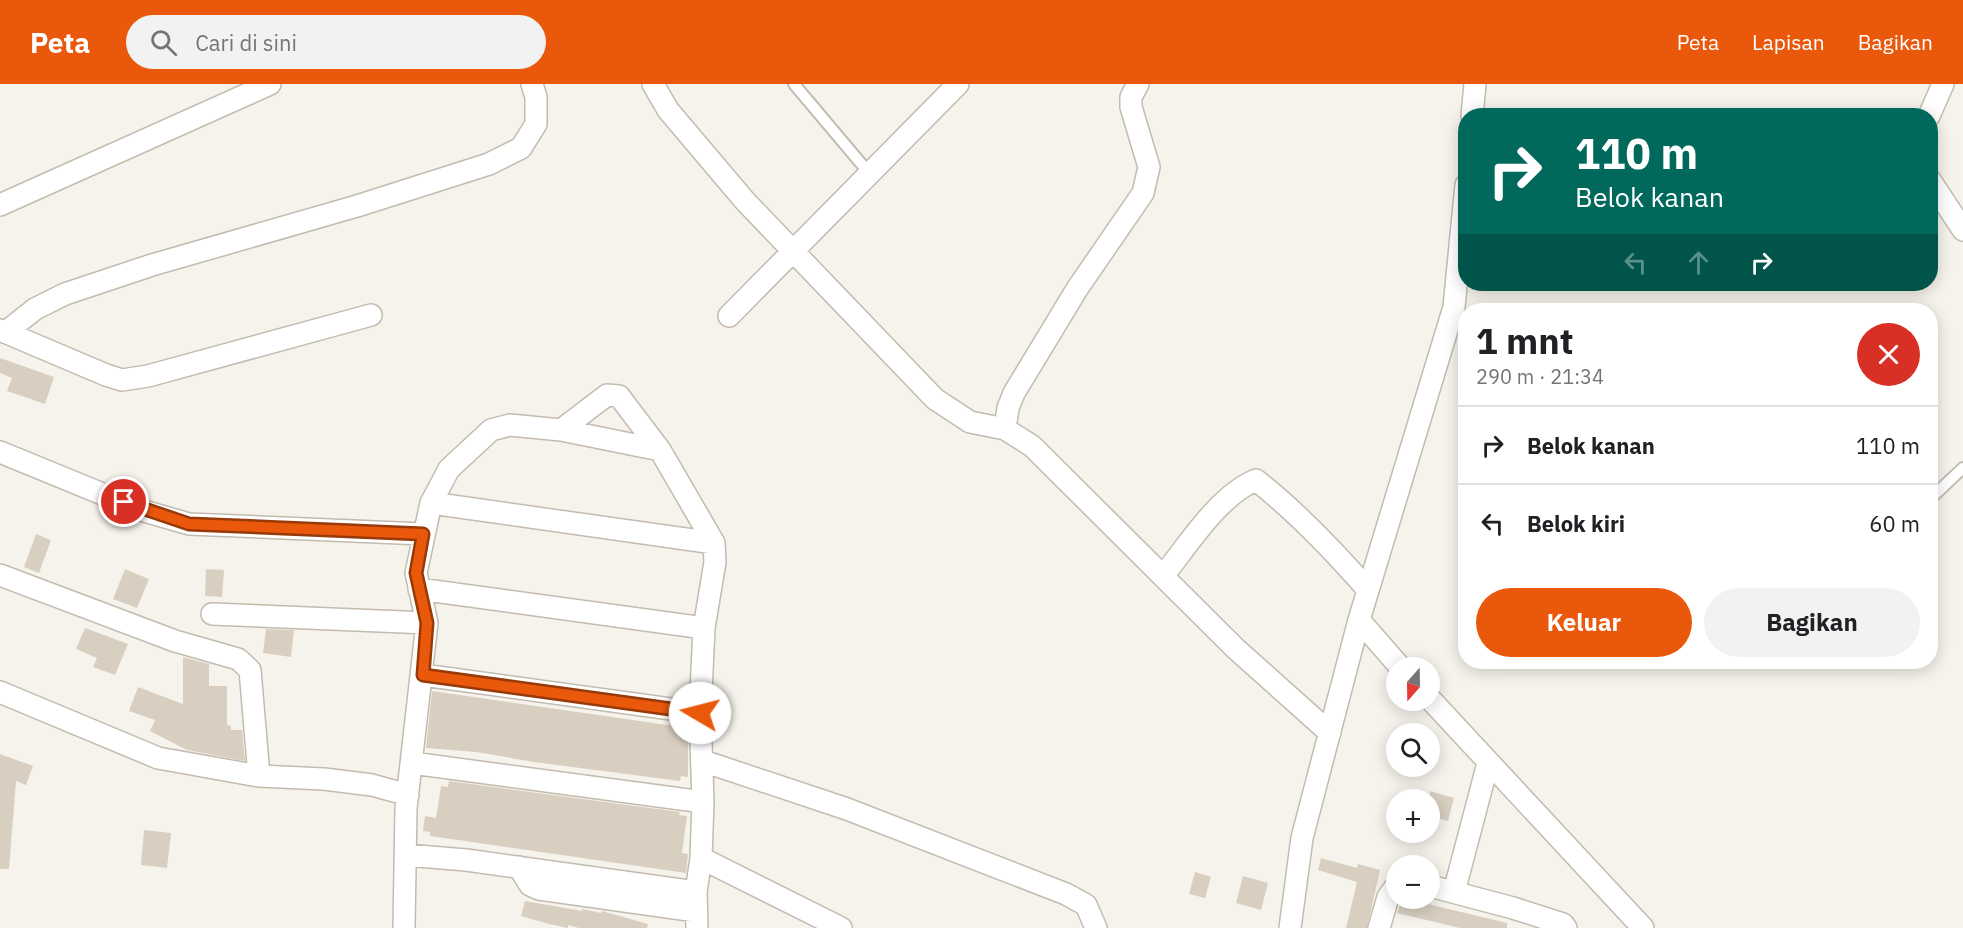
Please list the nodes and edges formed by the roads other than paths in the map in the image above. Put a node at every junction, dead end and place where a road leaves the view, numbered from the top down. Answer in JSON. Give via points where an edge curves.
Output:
{"nodes":[{"id":1,"x":270,"y":84,"type":"edge"},
{"id":2,"x":532,"y":84,"type":"edge"},
{"id":3,"x":653,"y":84,"type":"edge"},
{"id":4,"x":794,"y":84,"type":"edge"},
{"id":5,"x":958,"y":84,"type":"edge"},
{"id":6,"x":1138,"y":84,"type":"edge"},
{"id":7,"x":1475,"y":84,"type":"edge"},
{"id":8,"x":1943,"y":84,"type":"edge"},
{"id":9,"x":1473,"y":108,"type":"edge"},
{"id":10,"x":1932,"y":108,"type":"edge"},
{"id":11,"x":869,"y":173,"type":"junction"},
{"id":12,"x":1938,"y":192,"type":"edge"},
{"id":13,"x":0,"y":205,"type":"edge"},
{"id":14,"x":1963,"y":230,"type":"edge"},
{"id":15,"x":791,"y":251,"type":"junction"},
{"id":16,"x":1458,"y":266,"type":"edge"},
{"id":17,"x":371,"y":315,"type":"dead end"},
{"id":18,"x":729,"y":316,"type":"dead end"},
{"id":19,"x":3,"y":331,"type":"edge"},
{"id":20,"x":1005,"y":429,"type":"junction"},
{"id":21,"x":561,"y":430,"type":"junction"},
{"id":22,"x":660,"y":450,"type":"junction"},
{"id":23,"x":0,"y":452,"type":"edge"},
{"id":24,"x":1963,"y":468,"type":"edge"},
{"id":25,"x":1938,"y":491,"type":"edge"},
{"id":26,"x":431,"y":503,"type":"junction"},
{"id":27,"x":423,"y":534,"type":"junction"},
{"id":28,"x":714,"y":543,"type":"junction"},
{"id":29,"x":0,"y":575,"type":"edge"},
{"id":30,"x":1163,"y":576,"type":"junction"},
{"id":31,"x":419,"y":589,"type":"junction"},
{"id":32,"x":1368,"y":590,"type":"junction"},
{"id":33,"x":212,"y":614,"type":"dead end"},
{"id":34,"x":1359,"y":620,"type":"junction"},
{"id":35,"x":427,"y":623,"type":"junction"},
{"id":36,"x":704,"y":628,"type":"junction"},
{"id":37,"x":1391,"y":657,"type":"edge"},
{"id":38,"x":423,"y":675,"type":"junction"},
{"id":39,"x":0,"y":692,"type":"edge"},
{"id":40,"x":1440,"y":710,"type":"edge"},
{"id":41,"x":700,"y":713,"type":"junction"},
{"id":42,"x":1330,"y":733,"type":"junction"},
{"id":43,"x":703,"y":761,"type":"junction"},
{"id":44,"x":412,"y":763,"type":"junction"},
{"id":45,"x":1488,"y":763,"type":"junction"},
{"id":46,"x":260,"y":776,"type":"junction"},
{"id":47,"x":408,"y":795,"type":"junction"},
{"id":48,"x":703,"y":802,"type":"junction"},
{"id":49,"x":406,"y":855,"type":"junction"},
{"id":50,"x":701,"y":858,"type":"junction"},
{"id":51,"x":1440,"y":888,"type":"edge"},
{"id":52,"x":1454,"y":892,"type":"junction"},
{"id":53,"x":1386,"y":904,"type":"edge"},
{"id":54,"x":696,"y":910,"type":"edge"},
{"id":55,"x":405,"y":928,"type":"edge"},
{"id":56,"x":841,"y":928,"type":"edge"},
{"id":57,"x":1096,"y":928,"type":"edge"},
{"id":58,"x":1290,"y":928,"type":"edge"},
{"id":59,"x":1379,"y":928,"type":"edge"},
{"id":60,"x":1566,"y":928,"type":"edge"},
{"id":61,"x":1643,"y":928,"type":"edge"}],
"edges":[{"from":1,"to":13,"type":"street"},
{"from":2,"to":19,"type":"street","via":[[536,124],[521,148],[489,164],[65,294]]},
{"from":3,"to":15,"type":"street","via":[[668,110]]},
{"from":4,"to":11,"type":"lane"},
{"from":5,"to":11,"type":"street"},
{"from":6,"to":20,"type":"street","via":[[1131,107],[1149,167],[1143,193],[1077,289],[1014,393]]},
{"from":7,"to":9,"type":"street"},
{"from":8,"to":10,"type":"street"},
{"from":11,"to":15,"type":"street"},
{"from":12,"to":14,"type":"street"},
{"from":15,"to":18,"type":"street"},
{"from":15,"to":20,"type":"street","via":[[935,399],[970,422]]},
{"from":16,"to":32,"type":"street","via":[[1454,307]]},
{"from":17,"to":19,"type":"street","via":[[122,380]]},
{"from":20,"to":30,"type":"street","via":[[1032,446]]},
{"from":21,"to":22,"type":"street"},
{"from":21,"to":22,"type":"street","via":[[600,399],[619,396]]},
{"from":21,"to":26,"type":"street","via":[[510,425],[491,430],[449,469]]},
{"from":22,"to":28,"type":"street"},
{"from":23,"to":27,"type":"street","via":[[144,511],[189,524]]},
{"from":24,"to":25,"type":"lane"},
{"from":26,"to":27,"type":"street"},
{"from":26,"to":28,"type":"street"},
{"from":27,"to":31,"type":"street","via":[[416,573]]},
{"from":28,"to":36,"type":"street","via":[[715,562]]},
{"from":29,"to":46,"type":"street","via":[[176,641],[238,659],[250,670]]},
{"from":30,"to":32,"type":"street","via":[[1225,502],[1240,487],[1256,480],[1324,539]]},
{"from":30,"to":42,"type":"street","via":[[1236,649]]},
{"from":31,"to":35,"type":"street"},
{"from":31,"to":36,"type":"street"},
{"from":32,"to":34,"type":"street"},
{"from":33,"to":35,"type":"street"},
{"from":34,"to":37,"type":"street"},
{"from":34,"to":42,"type":"street"},
{"from":35,"to":38,"type":"street"},
{"from":36,"to":41,"type":"street"},
{"from":38,"to":41,"type":"street"},
{"from":38,"to":44,"type":"street"},
{"from":39,"to":46,"type":"street","via":[[158,758]]},
{"from":40,"to":45,"type":"street"},
{"from":41,"to":43,"type":"street"},
{"from":42,"to":58,"type":"street","via":[[1302,838]]},
{"from":43,"to":48,"type":"street"},
{"from":43,"to":57,"type":"street","via":[[848,809],[1066,894],[1086,905]]},
{"from":44,"to":47,"type":"street"},
{"from":44,"to":48,"type":"street"},
{"from":45,"to":52,"type":"street"},
{"from":45,"to":61,"type":"street"},
{"from":46,"to":47,"type":"street","via":[[324,778]]},
{"from":47,"to":49,"type":"street"},
{"from":48,"to":50,"type":"street"},
{"from":49,"to":54,"type":"street","via":[[519,867]]},
{"from":49,"to":55,"type":"street"},
{"from":50,"to":54,"type":"street"},
{"from":50,"to":56,"type":"street"},
{"from":51,"to":52,"type":"street"},
{"from":52,"to":60,"type":"street"},
{"from":53,"to":59,"type":"street"}]}
